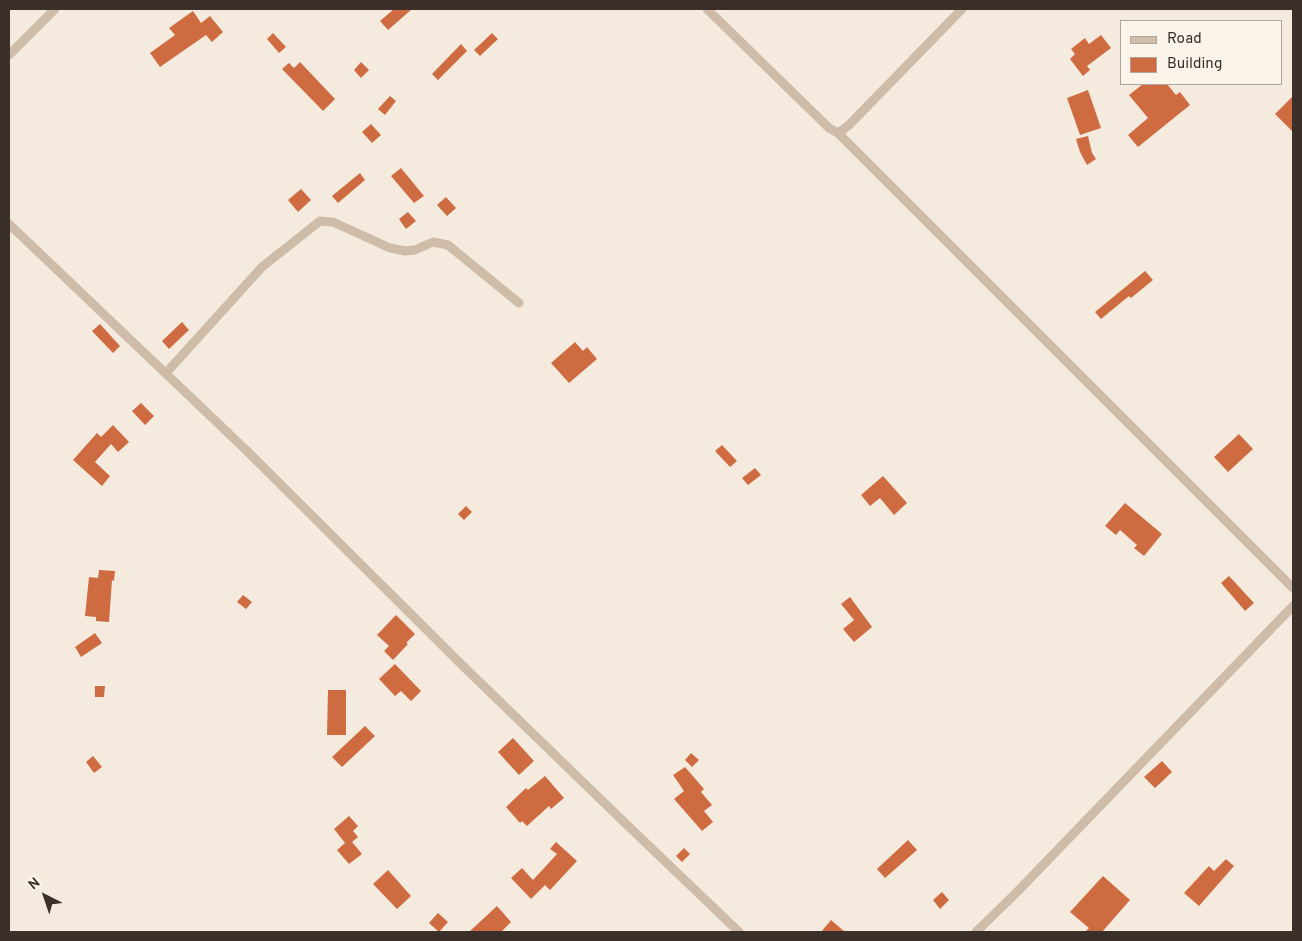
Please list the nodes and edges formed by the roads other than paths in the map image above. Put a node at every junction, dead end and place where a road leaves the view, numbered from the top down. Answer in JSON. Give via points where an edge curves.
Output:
{"nodes":[{"id":1,"x":55,"y":9,"type":"edge"},
{"id":2,"x":706,"y":9,"type":"edge"},
{"id":3,"x":962,"y":9,"type":"edge"},
{"id":4,"x":9,"y":55,"type":"edge"},
{"id":5,"x":838,"y":133,"type":"junction"},
{"id":6,"x":9,"y":224,"type":"edge"},
{"id":7,"x":519,"y":303,"type":"dead end"},
{"id":8,"x":166,"y":374,"type":"junction"},
{"id":9,"x":1293,"y":588,"type":"edge"},
{"id":10,"x":1293,"y":606,"type":"edge"},
{"id":11,"x":739,"y":932,"type":"edge"},
{"id":12,"x":976,"y":932,"type":"edge"}],
"edges":[{"from":1,"to":4,"type":"street"},
{"from":2,"to":5,"type":"street","via":[[829,128]]},
{"from":3,"to":5,"type":"street"},
{"from":5,"to":9,"type":"street"},
{"from":6,"to":8,"type":"street"},
{"from":7,"to":8,"type":"street","via":[[448,245],[433,242],[415,250],[397,250],[333,222],[320,221],[262,267]]},
{"from":8,"to":11,"type":"street"},
{"from":10,"to":12,"type":"street"}]}
